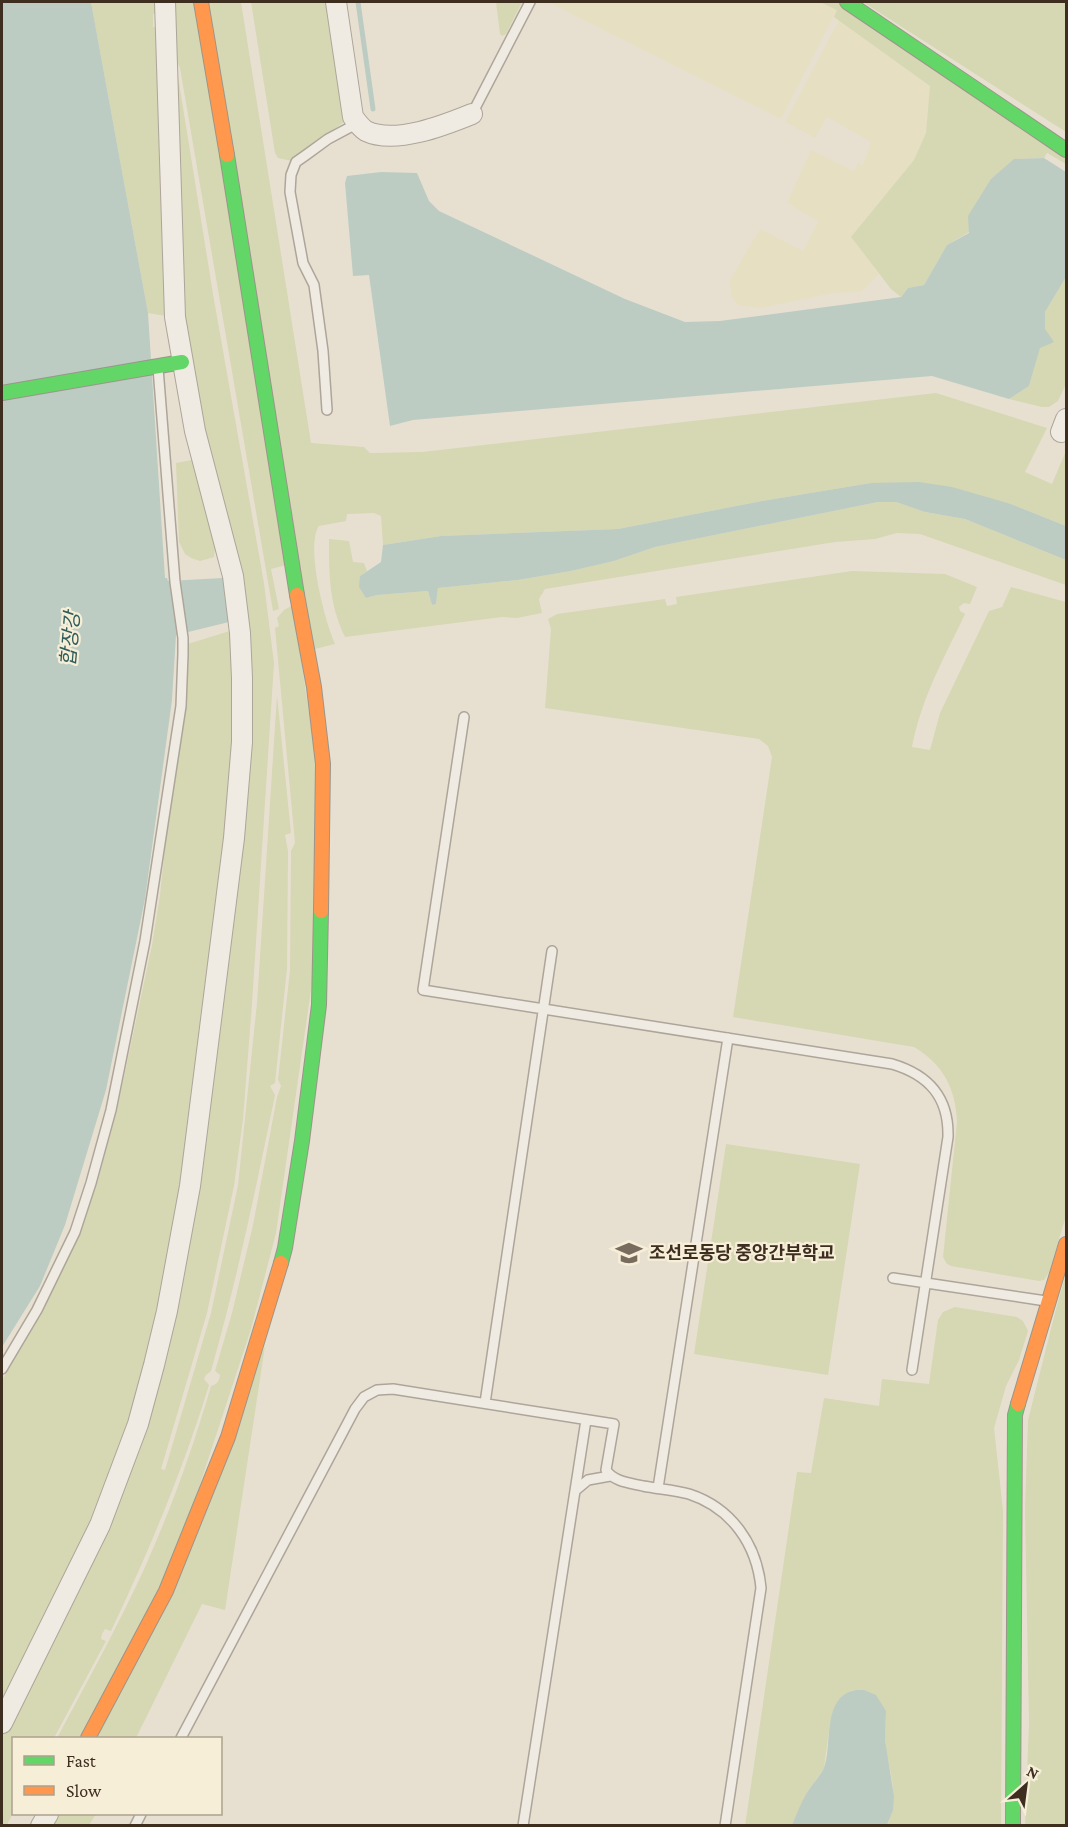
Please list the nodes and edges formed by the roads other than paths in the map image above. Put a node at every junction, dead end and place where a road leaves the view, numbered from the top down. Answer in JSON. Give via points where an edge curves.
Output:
{"nodes":[{"id":1,"x":165,"y":2,"type":"edge"},
{"id":2,"x":201,"y":2,"type":"edge"},
{"id":3,"x":336,"y":2,"type":"edge"},
{"id":4,"x":530,"y":2,"type":"edge"},
{"id":5,"x":847,"y":2,"type":"edge"},
{"id":6,"x":472,"y":114,"type":"joint"},
{"id":7,"x":358,"y":123,"type":"junction"},
{"id":8,"x":1066,"y":150,"type":"edge"},
{"id":9,"x":182,"y":362,"type":"junction"},
{"id":10,"x":157,"y":367,"type":"junction"},
{"id":11,"x":2,"y":393,"type":"edge"},
{"id":12,"x":327,"y":410,"type":"dead end"},
{"id":13,"x":464,"y":717,"type":"dead end"},
{"id":14,"x":552,"y":951,"type":"dead end"},
{"id":15,"x":544,"y":1009,"type":"junction"},
{"id":16,"x":728,"y":1038,"type":"junction"},
{"id":17,"x":1066,"y":1244,"type":"edge"},
{"id":18,"x":893,"y":1278,"type":"dead end"},
{"id":19,"x":925,"y":1284,"type":"junction"},
{"id":20,"x":1048,"y":1302,"type":"junction"},
{"id":21,"x":2,"y":1369,"type":"edge"},
{"id":22,"x":912,"y":1370,"type":"dead end"},
{"id":23,"x":485,"y":1403,"type":"junction"},
{"id":24,"x":586,"y":1420,"type":"junction"},
{"id":25,"x":610,"y":1476,"type":"junction"},
{"id":26,"x":658,"y":1488,"type":"junction"},
{"id":27,"x":576,"y":1490,"type":"junction"},
{"id":28,"x":2,"y":1723,"type":"edge"},
{"id":29,"x":89,"y":1737,"type":"edge"},
{"id":30,"x":182,"y":1737,"type":"edge"},
{"id":31,"x":523,"y":1826,"type":"edge"},
{"id":32,"x":725,"y":1826,"type":"edge"},
{"id":33,"x":1013,"y":1826,"type":"edge"}],
"edges":[{"from":1,"to":9,"type":"street","via":[[175,317]]},
{"from":2,"to":29,"type":"street","via":[[314,687],[323,764],[319,1005],[285,1248],[228,1437],[166,1591]]},
{"from":3,"to":7,"type":"street","via":[[353,117]]},
{"from":4,"to":6,"type":"lane"},
{"from":5,"to":8,"type":"street"},
{"from":6,"to":7,"type":"street","via":[[445,126],[408,134],[380,135],[364,130]]},
{"from":7,"to":12,"type":"lane","via":[[296,162],[291,175],[290,192],[303,263],[314,285]]},
{"from":9,"to":10,"type":"street"},
{"from":9,"to":28,"type":"street","via":[[195,431],[232,576],[242,678],[242,742],[234,838],[190,1186],[167,1311],[134,1434],[100,1526]]},
{"from":10,"to":11,"type":"street"},
{"from":10,"to":21,"type":"lane","via":[[183,638],[181,706],[145,942],[92,1183],[75,1232],[38,1310]]},
{"from":13,"to":15,"type":"lane","via":[[423,990]]},
{"from":14,"to":15,"type":"lane"},
{"from":15,"to":16,"type":"lane"},
{"from":15,"to":23,"type":"lane"},
{"from":16,"to":19,"type":"lane","via":[[892,1064],[910,1069],[933,1087],[948,1119],[948,1137]]},
{"from":16,"to":26,"type":"lane"},
{"from":17,"to":20,"type":"street"},
{"from":18,"to":19,"type":"lane"},
{"from":19,"to":20,"type":"lane"},
{"from":19,"to":22,"type":"lane"},
{"from":20,"to":33,"type":"street","via":[[1015,1415]]},
{"from":23,"to":24,"type":"lane"},
{"from":23,"to":30,"type":"lane","via":[[393,1389],[377,1390],[364,1397]]},
{"from":24,"to":25,"type":"lane","via":[[614,1424],[606,1470]]},
{"from":24,"to":27,"type":"lane"},
{"from":25,"to":26,"type":"lane"},
{"from":25,"to":27,"type":"lane","via":[[588,1480]]},
{"from":26,"to":32,"type":"lane","via":[[705,1500],[721,1511],[740,1528],[759,1570],[761,1588]]},
{"from":27,"to":31,"type":"lane"}]}
